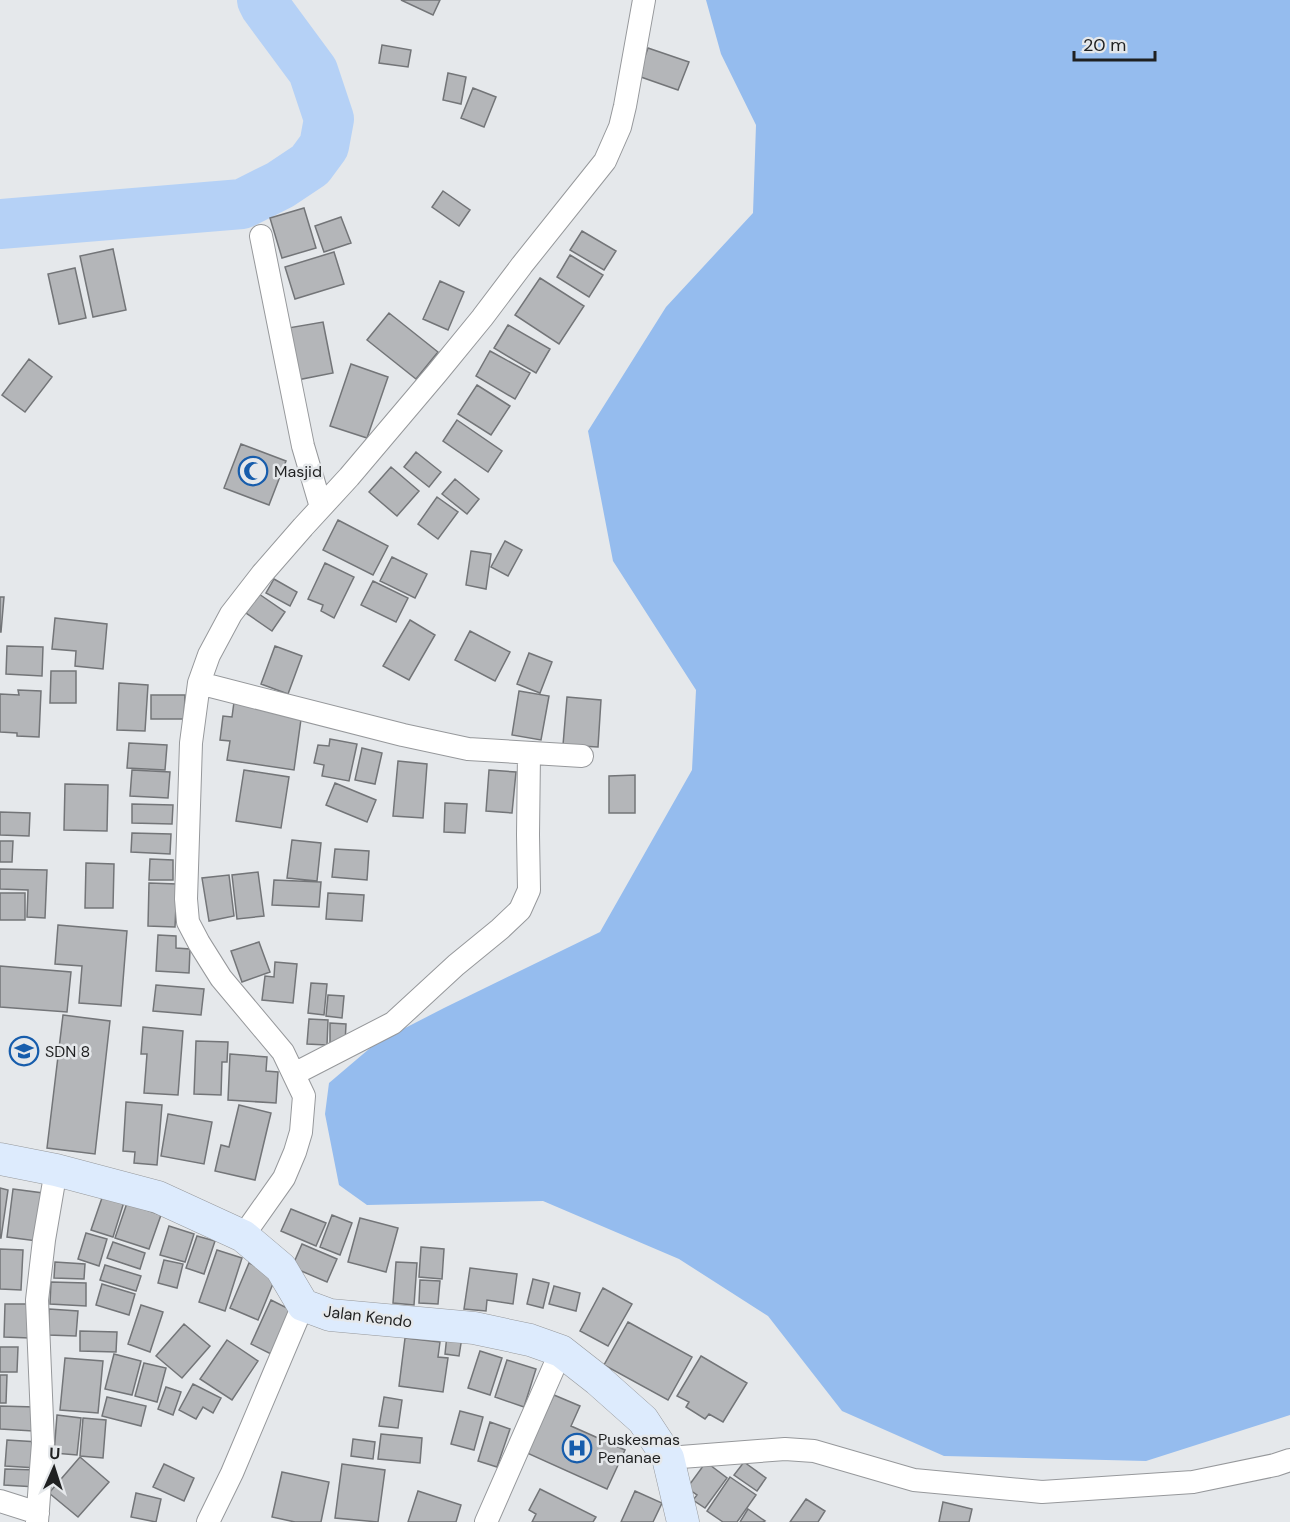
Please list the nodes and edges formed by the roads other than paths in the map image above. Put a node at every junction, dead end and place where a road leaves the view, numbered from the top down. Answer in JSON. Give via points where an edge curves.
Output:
{"nodes":[{"id":1,"x":644,"y":0,"type":"edge"},
{"id":2,"x":261,"y":236,"type":"dead end"},
{"id":3,"x":321,"y":507,"type":"junction"},
{"id":4,"x":199,"y":683,"type":"junction"},
{"id":5,"x":529,"y":753,"type":"junction"},
{"id":6,"x":582,"y":756,"type":"dead end"},
{"id":7,"x":294,"y":1074,"type":"junction"},
{"id":8,"x":0,"y":1159,"type":"edge"},
{"id":9,"x":56,"y":1170,"type":"junction"},
{"id":10,"x":243,"y":1236,"type":"junction"},
{"id":11,"x":303,"y":1305,"type":"junction"},
{"id":12,"x":561,"y":1351,"type":"junction"},
{"id":13,"x":668,"y":1458,"type":"junction"},
{"id":14,"x":1290,"y":1460,"type":"edge"},
{"id":15,"x":0,"y":1501,"type":"edge"},
{"id":16,"x":38,"y":1518,"type":"edge"},
{"id":17,"x":208,"y":1522,"type":"edge"},
{"id":18,"x":486,"y":1522,"type":"edge"},
{"id":19,"x":683,"y":1522,"type":"edge"}],
"edges":[{"from":1,"to":3,"type":"street","via":[[620,127],[605,161],[482,318]]},
{"from":2,"to":3,"type":"street","via":[[303,446]]},
{"from":3,"to":4,"type":"street","via":[[231,614]]},
{"from":4,"to":5,"type":"street","via":[[468,749]]},
{"from":4,"to":7,"type":"street","via":[[190,755],[188,922],[221,978],[283,1053]]},
{"from":5,"to":6,"type":"street"},
{"from":5,"to":7,"type":"street","via":[[529,890],[520,910],[393,1023]]},
{"from":7,"to":10,"type":"street","via":[[304,1096],[295,1152],[284,1178]]},
{"from":8,"to":9,"type":"street","name":"Jalan Kendo"},
{"from":9,"to":10,"type":"street","name":"Jalan Kendo","via":[[158,1197]]},
{"from":9,"to":16,"type":"street","via":[[37,1300],[44,1443]]},
{"from":10,"to":11,"type":"street","name":"Jalan Kendo","via":[[281,1268]]},
{"from":11,"to":12,"type":"street","name":"Jalan Kendo","via":[[330,1315],[474,1328]]},
{"from":11,"to":17,"type":"street"},
{"from":12,"to":13,"type":"street","name":"Jalan Kendo","via":[[643,1420]]},
{"from":12,"to":18,"type":"street"},
{"from":13,"to":14,"type":"street","via":[[785,1449],[813,1451],[914,1480],[1042,1492],[1193,1482]]},
{"from":13,"to":19,"type":"street","name":"Jalan Kendo"},
{"from":15,"to":16,"type":"street"}]}
